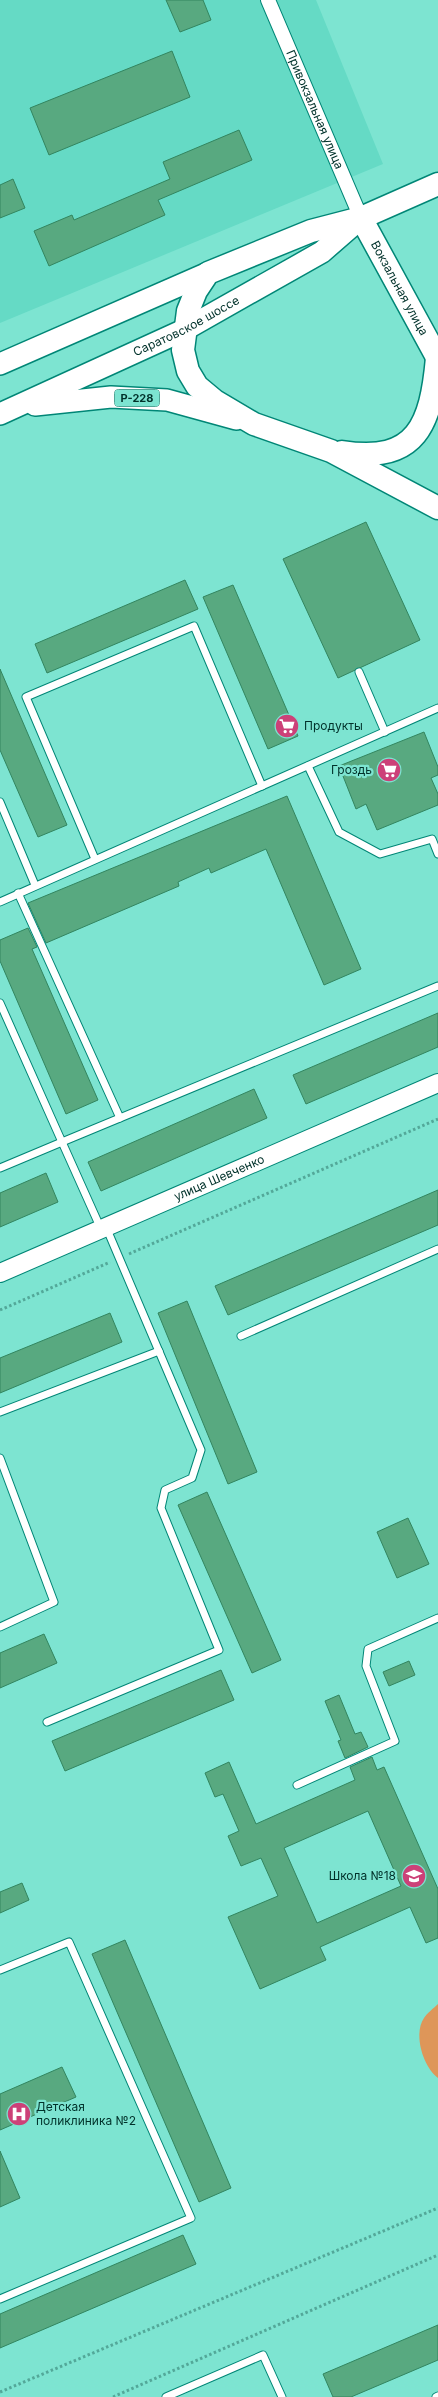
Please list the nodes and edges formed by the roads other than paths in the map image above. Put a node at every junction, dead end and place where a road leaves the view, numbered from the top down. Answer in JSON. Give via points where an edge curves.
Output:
{"nodes":[{"id":1,"x":268,"y":0,"type":"edge"},
{"id":2,"x":438,"y":184,"type":"edge"},
{"id":3,"x":361,"y":218,"type":"junction"},
{"id":4,"x":208,"y":273,"type":"junction"},
{"id":5,"x":184,"y":330,"type":"junction"},
{"id":6,"x":438,"y":359,"type":"edge"},
{"id":7,"x":0,"y":364,"type":"edge"},
{"id":8,"x":8,"y":410,"type":"edge"},
{"id":9,"x":254,"y":424,"type":"junction"},
{"id":10,"x":331,"y":451,"type":"junction"},
{"id":11,"x":438,"y":508,"type":"edge"},
{"id":12,"x":360,"y":672,"type":"dead end"},
{"id":13,"x":438,"y":708,"type":"edge"},
{"id":14,"x":385,"y":732,"type":"junction"},
{"id":15,"x":308,"y":766,"type":"junction"},
{"id":16,"x":262,"y":786,"type":"junction"},
{"id":17,"x":0,"y":802,"type":"edge"},
{"id":18,"x":438,"y":854,"type":"edge"},
{"id":19,"x":95,"y":858,"type":"junction"},
{"id":20,"x":35,"y":885,"type":"junction"},
{"id":21,"x":18,"y":893,"type":"junction"},
{"id":22,"x":0,"y":902,"type":"edge"},
{"id":23,"x":438,"y":986,"type":"edge"},
{"id":24,"x":0,"y":1003,"type":"edge"},
{"id":25,"x":438,"y":1083,"type":"edge"},
{"id":26,"x":120,"y":1118,"type":"junction"},
{"id":27,"x":62,"y":1142,"type":"junction"},
{"id":28,"x":0,"y":1168,"type":"edge"},
{"id":29,"x":104,"y":1228,"type":"junction"},
{"id":30,"x":438,"y":1249,"type":"edge"},
{"id":31,"x":0,"y":1273,"type":"edge"},
{"id":32,"x":241,"y":1336,"type":"dead end"},
{"id":33,"x":159,"y":1351,"type":"junction"},
{"id":34,"x":0,"y":1412,"type":"edge"},
{"id":35,"x":0,"y":1458,"type":"edge"},
{"id":36,"x":3,"y":1478,"type":"edge"},
{"id":37,"x":438,"y":1618,"type":"edge"},
{"id":38,"x":0,"y":1627,"type":"edge"},
{"id":39,"x":47,"y":1722,"type":"dead end"},
{"id":40,"x":297,"y":1785,"type":"dead end"},
{"id":41,"x":0,"y":1970,"type":"edge"},
{"id":42,"x":0,"y":2299,"type":"edge"},
{"id":43,"x":166,"y":2397,"type":"edge"},
{"id":44,"x":282,"y":2397,"type":"edge"}],
"edges":[{"from":1,"to":3,"type":"street","name":"Привокзальная улица"},
{"from":2,"to":3,"type":"highway","name":"Саратовское шоссе"},
{"from":3,"to":4,"type":"highway","name":"Саратовское шоссе","via":[[311,231]]},
{"from":3,"to":5,"type":"main road","name":"Саратовское шоссе","via":[[322,252]]},
{"from":3,"to":6,"type":"highway","name":"Вокзальная улица"},
{"from":4,"to":5,"type":"highway","via":[[196,291]]},
{"from":4,"to":7,"type":"main road","name":"Саратовское шоссе"},
{"from":5,"to":8,"type":"main road","name":"Саратовское шоссе"},
{"from":5,"to":9,"type":"highway","via":[[183,350],[188,371],[197,386],[214,401]]},
{"from":6,"to":10,"type":"highway","via":[[434,394],[426,419],[412,438],[392,451],[367,456]]},
{"from":8,"to":9,"type":"main road","number":"Р-228","via":[[110,397],[167,400]]},
{"from":9,"to":10,"type":"highway","number":"Р-228"},
{"from":10,"to":11,"type":"highway","number":"Р-228"},
{"from":12,"to":14,"type":"lane"},
{"from":13,"to":14,"type":"lane"},
{"from":14,"to":15,"type":"lane"},
{"from":15,"to":16,"type":"lane"},
{"from":15,"to":18,"type":"lane","via":[[339,832],[380,854],[432,839]]},
{"from":16,"to":19,"type":"lane"},
{"from":16,"to":19,"type":"lane","via":[[194,626],[26,698]]},
{"from":17,"to":20,"type":"lane"},
{"from":19,"to":20,"type":"lane"},
{"from":20,"to":21,"type":"lane"},
{"from":21,"to":22,"type":"lane"},
{"from":21,"to":26,"type":"lane"},
{"from":23,"to":26,"type":"lane"},
{"from":24,"to":27,"type":"lane"},
{"from":25,"to":29,"type":"street","name":"улица Шевченко"},
{"from":26,"to":27,"type":"lane"},
{"from":27,"to":28,"type":"lane"},
{"from":27,"to":29,"type":"lane"},
{"from":29,"to":31,"type":"street","name":"улица Шевченко"},
{"from":29,"to":33,"type":"lane"},
{"from":30,"to":32,"type":"lane"},
{"from":33,"to":34,"type":"lane"},
{"from":33,"to":39,"type":"lane","via":[[201,1450],[192,1478],[165,1490],[160,1508],[219,1650]]},
{"from":35,"to":36,"type":"lane"},
{"from":36,"to":38,"type":"lane","via":[[54,1602]]},
{"from":37,"to":40,"type":"lane","via":[[368,1649],[366,1666],[395,1741]]},
{"from":41,"to":42,"type":"lane","via":[[69,1942],[190,2218]]},
{"from":43,"to":44,"type":"lane","via":[[263,2355]]}]}
